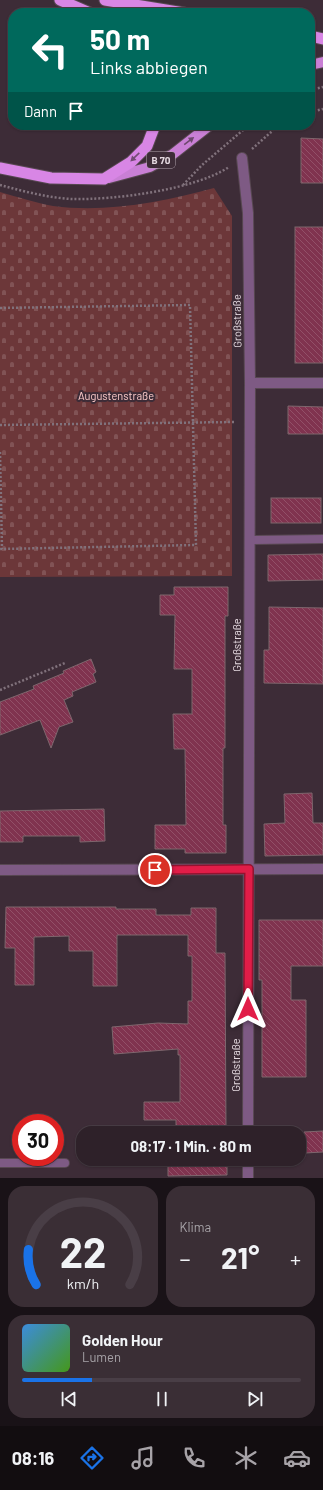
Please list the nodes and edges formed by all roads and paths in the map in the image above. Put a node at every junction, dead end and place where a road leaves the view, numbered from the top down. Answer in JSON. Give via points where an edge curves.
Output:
{"nodes":[{"id":1,"x":60,"y":0,"type":"edge"},
{"id":2,"x":105,"y":0,"type":"edge"},
{"id":3,"x":78,"y":8,"type":"edge"},
{"id":4,"x":154,"y":8,"type":"edge"},
{"id":5,"x":153,"y":130,"type":"edge"},
{"id":6,"x":204,"y":130,"type":"edge"},
{"id":7,"x":242,"y":130,"type":"edge"},
{"id":8,"x":273,"y":130,"type":"edge"},
{"id":9,"x":242,"y":158,"type":"joint"},
{"id":10,"x":0,"y":168,"type":"edge"},
{"id":11,"x":104,"y":179,"type":"junction"},
{"id":12,"x":183,"y":186,"type":"dead end"},
{"id":13,"x":0,"y":308,"type":"edge"},
{"id":14,"x":250,"y":383,"type":"junction"},
{"id":15,"x":323,"y":383,"type":"edge"},
{"id":16,"x":250,"y":422,"type":"junction"},
{"id":17,"x":193,"y":423,"type":"junction"},
{"id":18,"x":0,"y":425,"type":"edge"},
{"id":19,"x":0,"y":452,"type":"edge"},
{"id":20,"x":323,"y":539,"type":"edge"},
{"id":21,"x":249,"y":540,"type":"junction"},
{"id":22,"x":1,"y":549,"type":"edge"},
{"id":23,"x":65,"y":663,"type":"dead end"},
{"id":24,"x":0,"y":690,"type":"edge"},
{"id":25,"x":249,"y":869,"type":"junction"},
{"id":26,"x":323,"y":869,"type":"edge"},
{"id":27,"x":0,"y":870,"type":"edge"},
{"id":28,"x":248,"y":1126,"type":"edge"},
{"id":29,"x":0,"y":1163,"type":"edge"},
{"id":30,"x":65,"y":1163,"type":"dead end"},
{"id":31,"x":248,"y":1166,"type":"edge"},
{"id":32,"x":248,"y":1178,"type":"edge"}],
"edges":[{"from":1,"to":3,"type":"highway"},
{"from":2,"to":4,"type":"highway"},
{"from":5,"to":11,"type":"highway","one_way":true,"via":[[147,146],[131,162]]},
{"from":11,"to":6,"type":"main road","number":"B 70","one_way":true,"via":[[150,167],[173,154]]},
{"from":7,"to":12,"type":"path","via":[[202,165]]},
{"from":8,"to":9,"type":"path"},
{"from":9,"to":14,"type":"street","name":"Großstraße","via":[[248,213]]},
{"from":10,"to":11,"type":"highway","number":"B 70","via":[[51,178]]},
{"from":13,"to":17,"type":"path","via":[[190,305]]},
{"from":14,"to":15,"type":"street"},
{"from":14,"to":16,"type":"street","name":"Großstraße"},
{"from":16,"to":17,"type":"path"},
{"from":16,"to":21,"type":"street","name":"Großstraße"},
{"from":17,"to":18,"type":"path"},
{"from":17,"to":22,"type":"path","via":[[196,546]]},
{"from":19,"to":22,"type":"path"},
{"from":20,"to":21,"type":"lane"},
{"from":21,"to":25,"type":"street","name":"Großstraße"},
{"from":23,"to":24,"type":"path"},
{"from":25,"to":26,"type":"street"},
{"from":25,"to":27,"type":"street"},
{"from":25,"to":28,"type":"street","name":"Großstraße"},
{"from":29,"to":30,"type":"lane"},
{"from":31,"to":32,"type":"street"}]}
